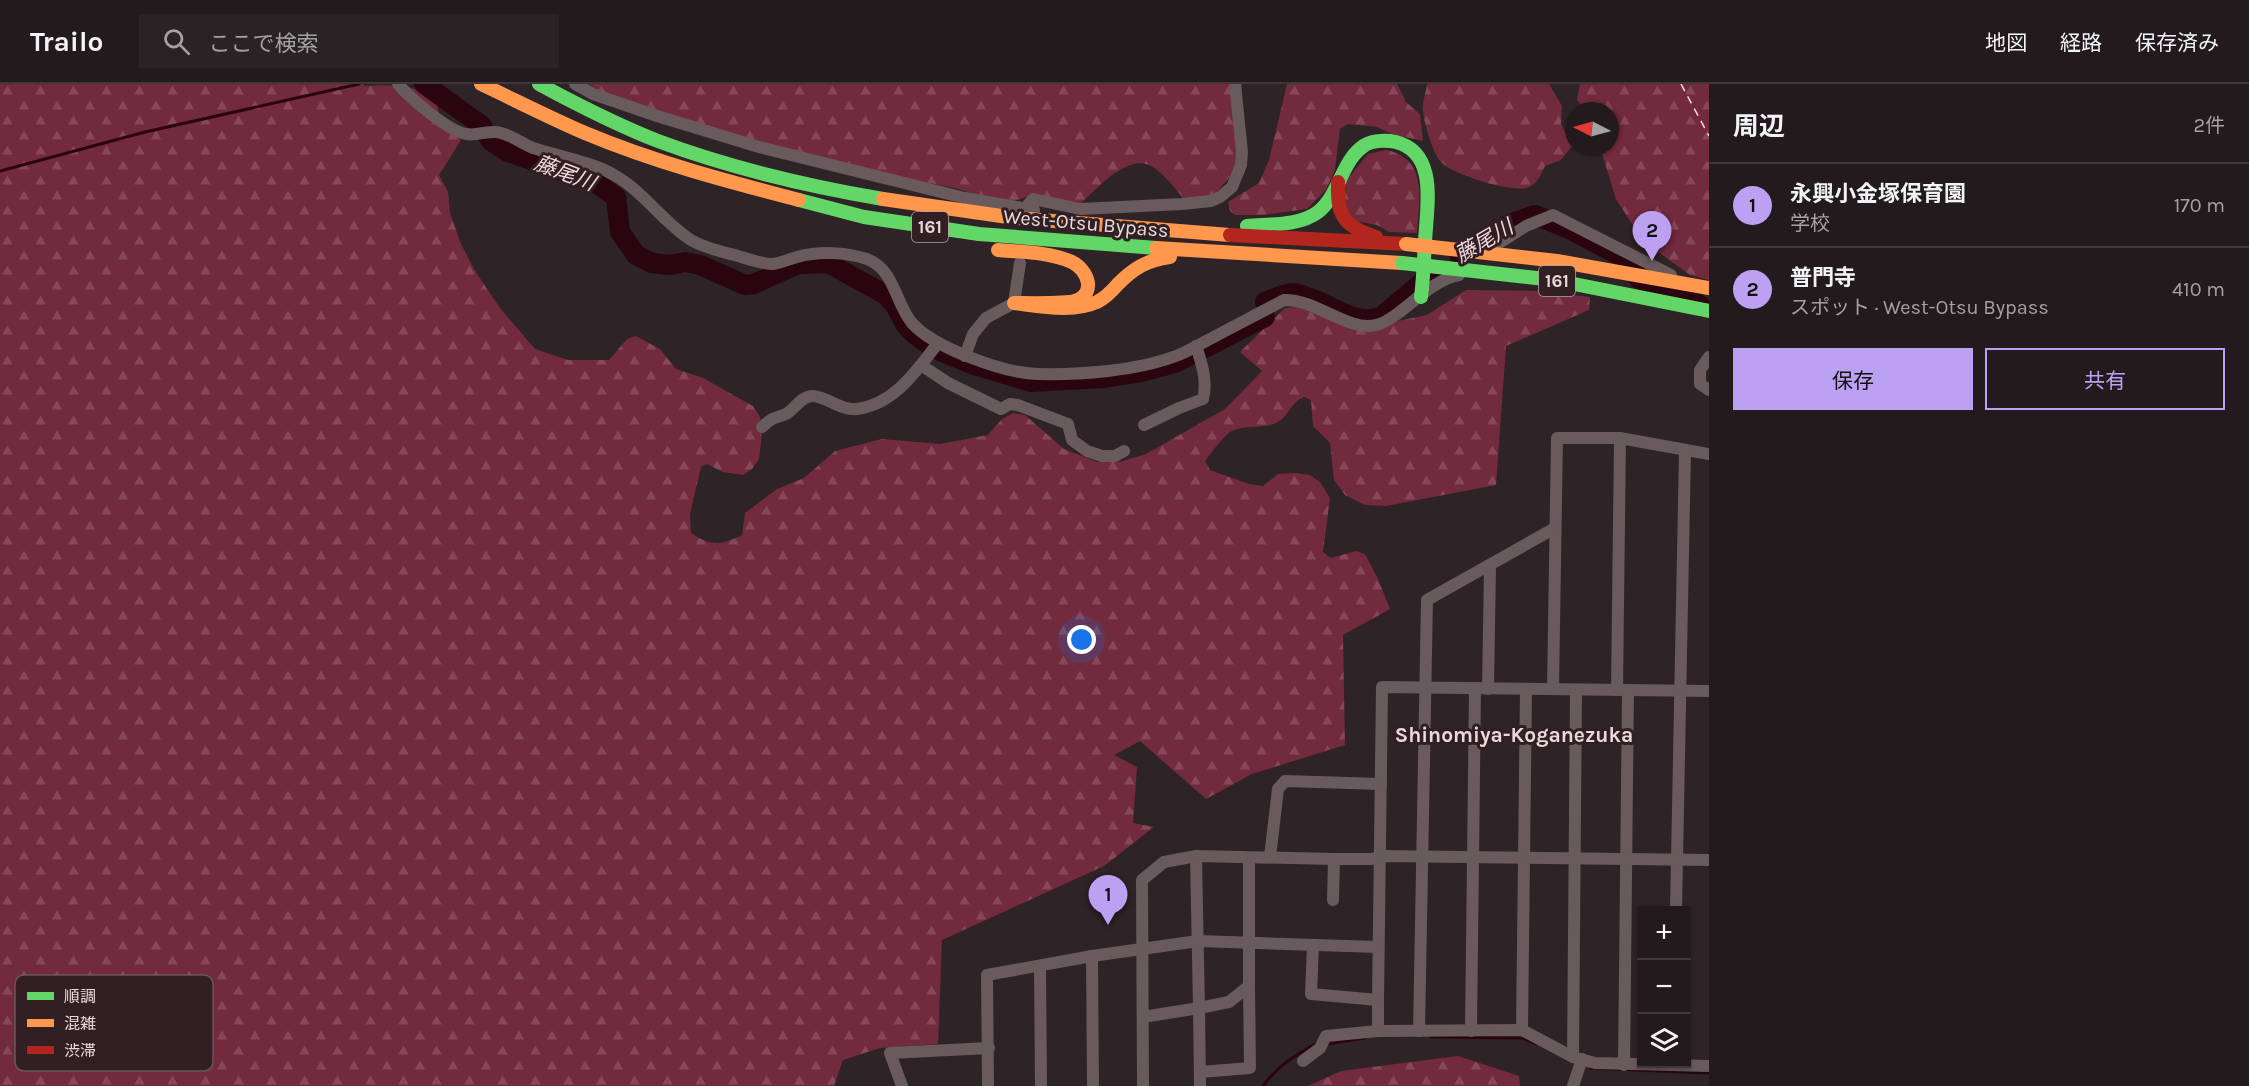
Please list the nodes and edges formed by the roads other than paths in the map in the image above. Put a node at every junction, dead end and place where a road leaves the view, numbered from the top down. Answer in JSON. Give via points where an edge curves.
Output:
{"nodes":[{"id":1,"x":398,"y":84,"type":"edge"},
{"id":2,"x":481,"y":84,"type":"edge"},
{"id":3,"x":539,"y":84,"type":"edge"},
{"id":4,"x":575,"y":84,"type":"edge"},
{"id":5,"x":1235,"y":84,"type":"edge"},
{"id":6,"x":1338,"y":182,"type":"junction"},
{"id":7,"x":1027,"y":206,"type":"dead end"},
{"id":8,"x":864,"y":217,"type":"junction"},
{"id":9,"x":1054,"y":223,"type":"junction"},
{"id":10,"x":1192,"y":233,"type":"junction"},
{"id":11,"x":1406,"y":244,"type":"junction"},
{"id":12,"x":1198,"y":252,"type":"junction"},
{"id":13,"x":1020,"y":263,"type":"dead end"},
{"id":14,"x":1446,"y":277,"type":"junction"},
{"id":15,"x":1709,"y":288,"type":"edge"},
{"id":16,"x":1421,"y":294,"type":"junction"},
{"id":17,"x":1709,"y":300,"type":"edge"},
{"id":18,"x":1014,"y":303,"type":"junction"},
{"id":19,"x":1709,"y":312,"type":"edge"},
{"id":20,"x":939,"y":343,"type":"junction"},
{"id":21,"x":1197,"y":350,"type":"junction"},
{"id":22,"x":965,"y":356,"type":"junction"},
{"id":23,"x":1709,"y":357,"type":"edge"},
{"id":24,"x":921,"y":365,"type":"junction"},
{"id":25,"x":1709,"y":390,"type":"edge"},
{"id":26,"x":1144,"y":425,"type":"dead end"},
{"id":27,"x":762,"y":427,"type":"dead end"},
{"id":28,"x":1620,"y":438,"type":"junction"},
{"id":29,"x":1124,"y":451,"type":"dead end"},
{"id":30,"x":1685,"y":451,"type":"junction"},
{"id":31,"x":1709,"y":454,"type":"edge"},
{"id":32,"x":1556,"y":528,"type":"junction"},
{"id":33,"x":1490,"y":566,"type":"junction"},
{"id":34,"x":1425,"y":688,"type":"junction"},
{"id":35,"x":1475,"y":688,"type":"junction"},
{"id":36,"x":1488,"y":688,"type":"junction"},
{"id":37,"x":1526,"y":689,"type":"junction"},
{"id":38,"x":1553,"y":689,"type":"junction"},
{"id":39,"x":1576,"y":690,"type":"junction"},
{"id":40,"x":1622,"y":690,"type":"junction"},
{"id":41,"x":1679,"y":690,"type":"junction"},
{"id":42,"x":1709,"y":691,"type":"edge"},
{"id":43,"x":1381,"y":784,"type":"junction"},
{"id":44,"x":1196,"y":856,"type":"junction"},
{"id":45,"x":1380,"y":856,"type":"junction"},
{"id":46,"x":1270,"y":857,"type":"junction"},
{"id":47,"x":1249,"y":858,"type":"junction"},
{"id":48,"x":1422,"y":858,"type":"junction"},
{"id":49,"x":1472,"y":858,"type":"junction"},
{"id":50,"x":1524,"y":859,"type":"junction"},
{"id":51,"x":1576,"y":859,"type":"junction"},
{"id":52,"x":1626,"y":859,"type":"junction"},
{"id":53,"x":1677,"y":859,"type":"junction"},
{"id":54,"x":1334,"y":860,"type":"junction"},
{"id":55,"x":1709,"y":860,"type":"edge"},
{"id":56,"x":1333,"y":900,"type":"dead end"},
{"id":57,"x":1676,"y":906,"type":"edge"},
{"id":58,"x":1198,"y":940,"type":"junction"},
{"id":59,"x":1249,"y":942,"type":"junction"},
{"id":60,"x":1313,"y":945,"type":"junction"},
{"id":61,"x":1378,"y":947,"type":"junction"},
{"id":62,"x":1142,"y":949,"type":"junction"},
{"id":63,"x":1092,"y":956,"type":"junction"},
{"id":64,"x":1040,"y":966,"type":"junction"},
{"id":65,"x":1249,"y":986,"type":"junction"},
{"id":66,"x":1378,"y":1000,"type":"junction"},
{"id":67,"x":1199,"y":1008,"type":"junction"},
{"id":68,"x":1143,"y":1017,"type":"junction"},
{"id":69,"x":1378,"y":1030,"type":"junction"},
{"id":70,"x":1522,"y":1030,"type":"junction"},
{"id":71,"x":1419,"y":1031,"type":"junction"},
{"id":72,"x":1472,"y":1031,"type":"junction"},
{"id":73,"x":988,"y":1048,"type":"junction"},
{"id":74,"x":1577,"y":1058,"type":"junction"},
{"id":75,"x":1303,"y":1061,"type":"dead end"},
{"id":76,"x":1624,"y":1065,"type":"junction"},
{"id":77,"x":1637,"y":1065,"type":"edge"},
{"id":78,"x":1691,"y":1065,"type":"edge"},
{"id":79,"x":1709,"y":1066,"type":"edge"},
{"id":80,"x":1200,"y":1072,"type":"junction"},
{"id":81,"x":902,"y":1086,"type":"edge"},
{"id":82,"x":988,"y":1086,"type":"edge"},
{"id":83,"x":1041,"y":1086,"type":"edge"},
{"id":84,"x":1093,"y":1086,"type":"edge"},
{"id":85,"x":1143,"y":1086,"type":"edge"},
{"id":86,"x":1200,"y":1086,"type":"edge"},
{"id":87,"x":1573,"y":1086,"type":"edge"}],
"edges":[{"from":1,"to":20,"type":"street","via":[[438,120],[464,134],[494,132],[611,173],[693,242],[773,264],[832,253],[868,260],[882,268],[913,325]]},
{"from":2,"to":8,"type":"highway","name":"West-Otsu Bypass","number":"161","via":[[585,133],[693,172]]},
{"from":3,"to":9,"type":"highway","name":"West-Otsu Bypass","number":"161","via":[[641,134],[745,168],[884,200]]},
{"from":4,"to":9,"type":"street","via":[[657,116],[759,147],[947,194],[1052,213]]},
{"from":5,"to":7,"type":"street","via":[[1241,165],[1232,187],[1220,197],[1182,204],[1080,209],[1033,199]]},
{"from":6,"to":10,"type":"highway","via":[[1317,213],[1302,219]]},
{"from":6,"to":11,"type":"highway","via":[[1337,208],[1343,220],[1356,230]]},
{"from":6,"to":16,"type":"highway","via":[[1349,161],[1370,143],[1388,141],[1409,146],[1419,158],[1427,178],[1428,209]]},
{"from":8,"to":12,"type":"highway","name":"West-Otsu Bypass","number":"161","via":[[990,235]]},
{"from":8,"to":18,"type":"highway","via":[[998,250],[1066,259],[1079,265],[1089,281],[1083,297],[1075,302]]},
{"from":9,"to":10,"type":"highway","name":"West-Otsu Bypass","number":"161"},
{"from":10,"to":11,"type":"highway","name":"West-Otsu Bypass","number":"161"},
{"from":11,"to":15,"type":"highway","name":"West-Otsu Bypass","number":"161","bridge":true,"via":[[1557,261]]},
{"from":12,"to":18,"type":"highway","via":[[1147,261],[1097,302],[1037,307]]},
{"from":12,"to":19,"type":"highway","name":"West-Otsu Bypass","number":"161","bridge":true,"via":[[1402,263],[1554,280]]},
{"from":13,"to":18,"type":"street"},
{"from":14,"to":16,"type":"street"},
{"from":14,"to":17,"type":"street","via":[[1526,226],[1553,215],[1684,280]]},
{"from":14,"to":19,"type":"street","via":[[1463,275],[1577,286]]},
{"from":16,"to":21,"type":"street","via":[[1377,325],[1359,326],[1304,303],[1284,300]]},
{"from":18,"to":22,"type":"street","via":[[986,318],[973,334]]},
{"from":20,"to":22,"type":"street"},
{"from":20,"to":24,"type":"street"},
{"from":21,"to":22,"type":"street","via":[[1112,374],[1035,374]]},
{"from":21,"to":26,"type":"street","via":[[1203,399]]},
{"from":23,"to":25,"type":"street","via":[[1700,370],[1700,384]]},
{"from":24,"to":27,"type":"street","via":[[895,392],[869,406],[843,408],[813,396]]},
{"from":24,"to":29,"type":"street","via":[[1001,409],[1018,405],[1068,424],[1072,440],[1087,451],[1102,456]]},
{"from":28,"to":30,"type":"street"},
{"from":28,"to":32,"type":"street","via":[[1557,438]]},
{"from":28,"to":40,"type":"street"},
{"from":30,"to":31,"type":"street"},
{"from":30,"to":41,"type":"street"},
{"from":32,"to":33,"type":"street"},
{"from":32,"to":38,"type":"street"},
{"from":33,"to":34,"type":"street","via":[[1427,600]]},
{"from":33,"to":36,"type":"street"},
{"from":34,"to":35,"type":"street"},
{"from":34,"to":43,"type":"street","via":[[1382,687]]},
{"from":34,"to":48,"type":"street"},
{"from":35,"to":36,"type":"street"},
{"from":35,"to":49,"type":"street"},
{"from":36,"to":37,"type":"street"},
{"from":37,"to":38,"type":"street"},
{"from":37,"to":50,"type":"street"},
{"from":38,"to":39,"type":"street"},
{"from":39,"to":40,"type":"street"},
{"from":39,"to":51,"type":"street"},
{"from":40,"to":41,"type":"street"},
{"from":40,"to":52,"type":"street"},
{"from":41,"to":42,"type":"street"},
{"from":41,"to":53,"type":"street"},
{"from":43,"to":45,"type":"street"},
{"from":43,"to":46,"type":"street","via":[[1285,781],[1278,789]]},
{"from":44,"to":47,"type":"street"},
{"from":44,"to":58,"type":"street"},
{"from":44,"to":62,"type":"street","via":[[1164,862],[1142,880]]},
{"from":45,"to":48,"type":"street"},
{"from":45,"to":54,"type":"street"},
{"from":45,"to":61,"type":"street"},
{"from":46,"to":47,"type":"street"},
{"from":46,"to":54,"type":"street"},
{"from":47,"to":59,"type":"street"},
{"from":48,"to":49,"type":"street"},
{"from":48,"to":71,"type":"street"},
{"from":49,"to":50,"type":"street"},
{"from":49,"to":72,"type":"street"},
{"from":50,"to":51,"type":"street"},
{"from":50,"to":70,"type":"street"},
{"from":51,"to":52,"type":"street"},
{"from":51,"to":74,"type":"street"},
{"from":52,"to":53,"type":"street"},
{"from":52,"to":76,"type":"street"},
{"from":53,"to":55,"type":"street"},
{"from":53,"to":57,"type":"street"},
{"from":54,"to":56,"type":"street"},
{"from":58,"to":59,"type":"street"},
{"from":58,"to":62,"type":"street"},
{"from":58,"to":67,"type":"street"},
{"from":59,"to":60,"type":"street"},
{"from":59,"to":65,"type":"street"},
{"from":60,"to":61,"type":"street"},
{"from":60,"to":66,"type":"street","via":[[1311,994]]},
{"from":61,"to":66,"type":"street"},
{"from":62,"to":63,"type":"street"},
{"from":62,"to":68,"type":"street"},
{"from":63,"to":64,"type":"street"},
{"from":63,"to":84,"type":"street"},
{"from":64,"to":73,"type":"street","via":[[987,975]]},
{"from":64,"to":83,"type":"street"},
{"from":65,"to":67,"type":"street","via":[[1229,1002]]},
{"from":65,"to":80,"type":"street","via":[[1250,1068]]},
{"from":66,"to":69,"type":"street"},
{"from":67,"to":68,"type":"street"},
{"from":67,"to":80,"type":"street"},
{"from":68,"to":85,"type":"street"},
{"from":69,"to":71,"type":"street"},
{"from":69,"to":75,"type":"street","via":[[1326,1036]]},
{"from":70,"to":72,"type":"street"},
{"from":70,"to":74,"type":"street"},
{"from":71,"to":72,"type":"street"},
{"from":73,"to":81,"type":"street","via":[[890,1053]]},
{"from":73,"to":82,"type":"street"},
{"from":74,"to":76,"type":"street"},
{"from":74,"to":87,"type":"street"},
{"from":76,"to":77,"type":"street"},
{"from":78,"to":79,"type":"street"},
{"from":80,"to":86,"type":"street"}]}
